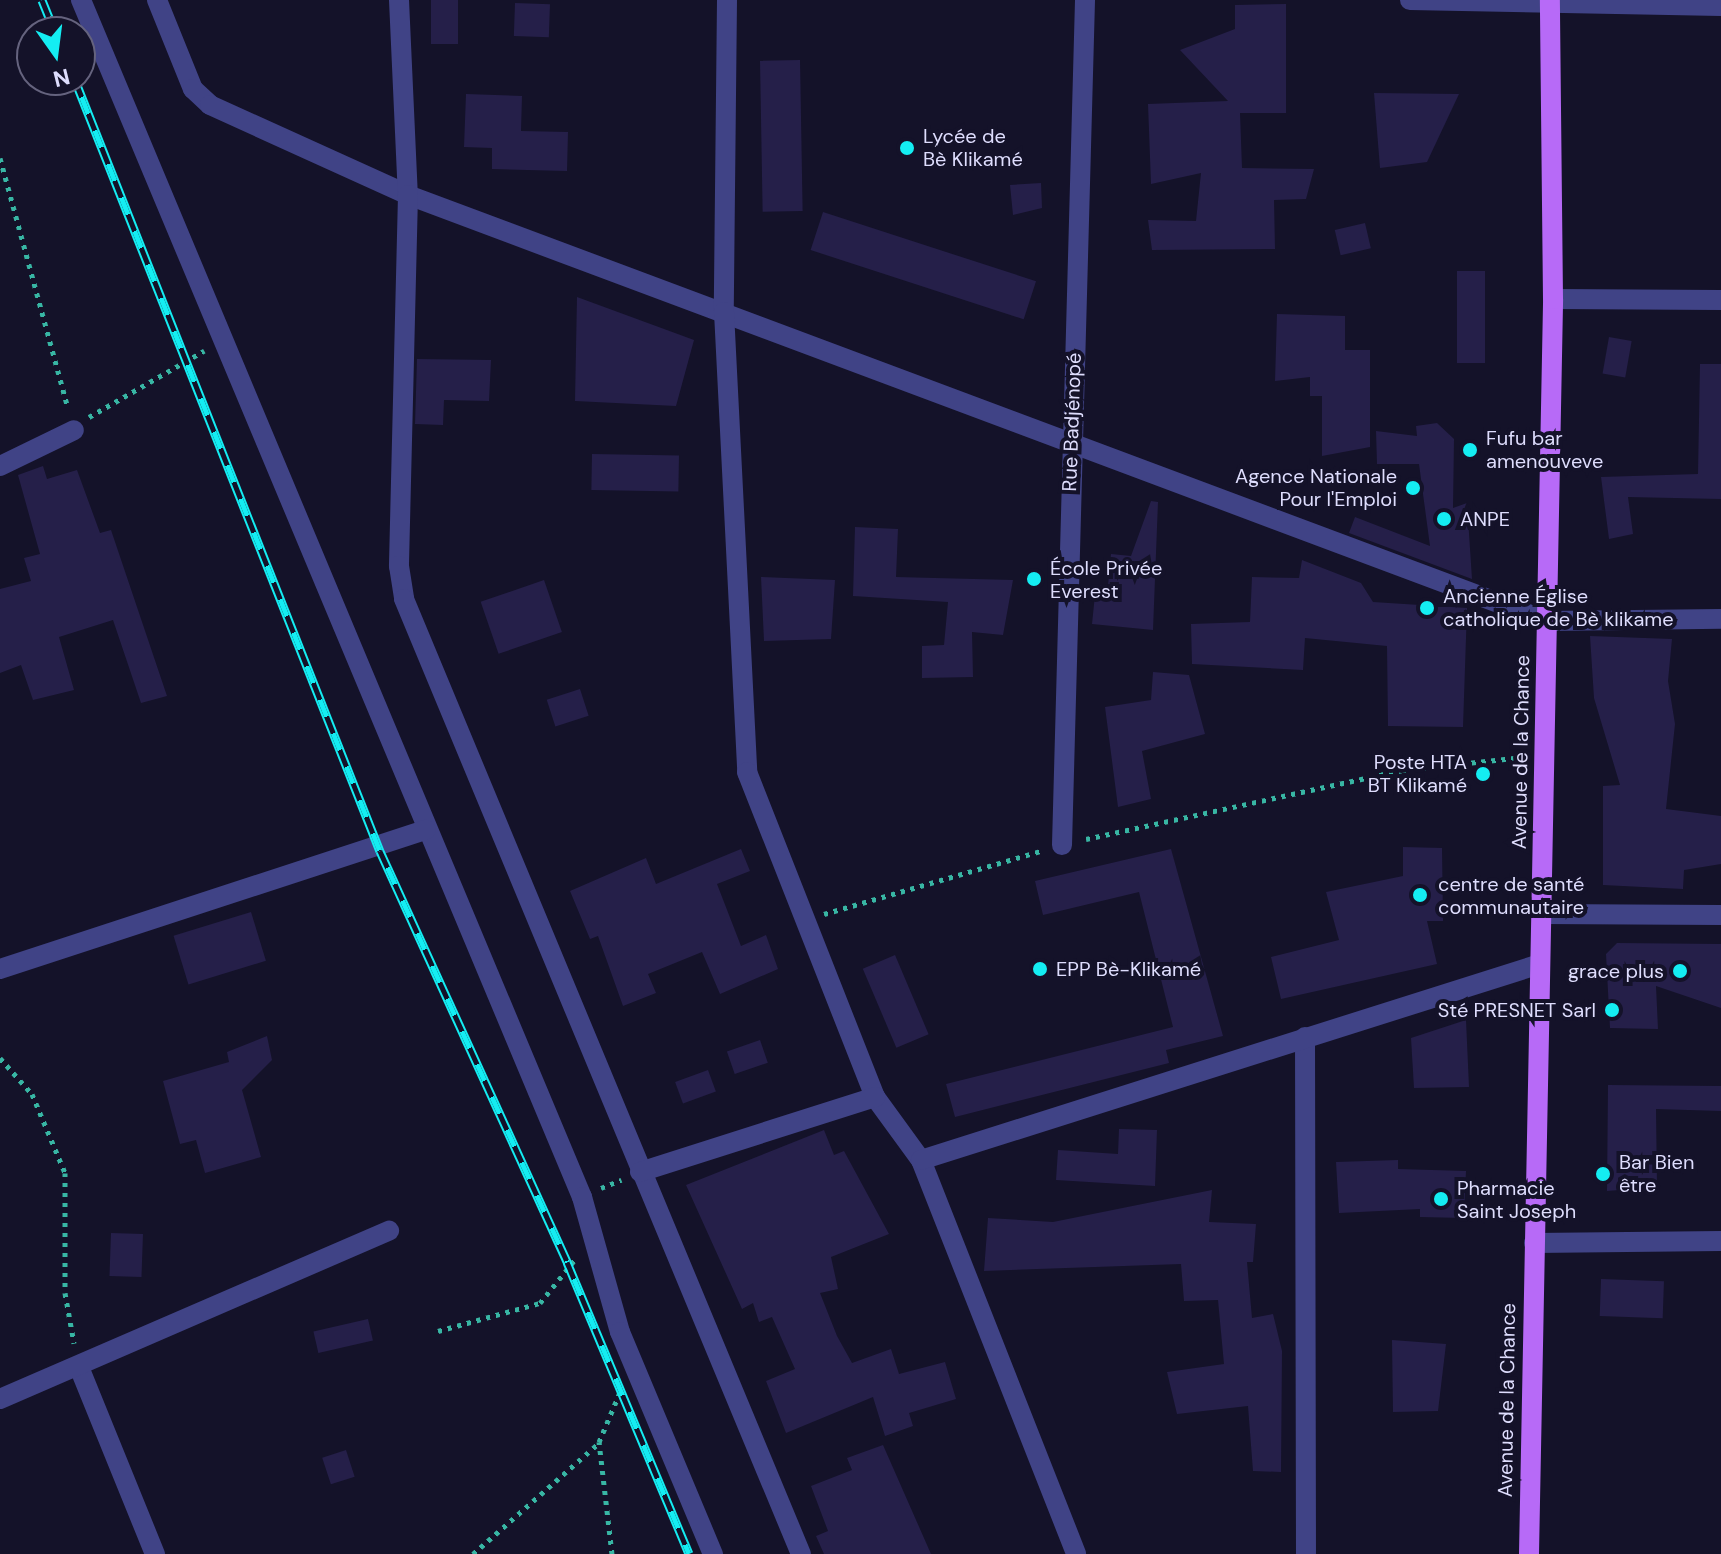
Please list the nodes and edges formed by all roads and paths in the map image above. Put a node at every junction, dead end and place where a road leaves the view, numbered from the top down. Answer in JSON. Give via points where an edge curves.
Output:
{"nodes":[{"id":1,"x":81,"y":0,"type":"edge"},
{"id":2,"x":157,"y":0,"type":"edge"},
{"id":3,"x":399,"y":0,"type":"edge"},
{"id":4,"x":727,"y":0,"type":"edge"},
{"id":5,"x":1085,"y":0,"type":"edge"},
{"id":6,"x":1410,"y":0,"type":"edge"},
{"id":7,"x":1550,"y":4,"type":"edge"},
{"id":8,"x":1721,"y":6,"type":"edge"},
{"id":9,"x":0,"y":158,"type":"edge"},
{"id":10,"x":408,"y":195,"type":"junction"},
{"id":11,"x":1553,"y":299,"type":"junction"},
{"id":12,"x":1721,"y":300,"type":"edge"},
{"id":13,"x":724,"y":312,"type":"junction"},
{"id":14,"x":224,"y":338,"type":"junction"},
{"id":15,"x":74,"y":430,"type":"junction"},
{"id":16,"x":1072,"y":438,"type":"junction"},
{"id":17,"x":0,"y":466,"type":"edge"},
{"id":18,"x":1721,"y":619,"type":"edge"},
{"id":19,"x":1547,"y":621,"type":"junction"},
{"id":20,"x":1546,"y":755,"type":"junction"},
{"id":21,"x":426,"y":830,"type":"junction"},
{"id":22,"x":1062,"y":845,"type":"junction"},
{"id":23,"x":1541,"y":914,"type":"junction"},
{"id":24,"x":1721,"y":915,"type":"edge"},
{"id":25,"x":808,"y":918,"type":"junction"},
{"id":26,"x":1540,"y":964,"type":"junction"},
{"id":27,"x":0,"y":969,"type":"edge"},
{"id":28,"x":1305,"y":1037,"type":"junction"},
{"id":29,"x":0,"y":1058,"type":"edge"},
{"id":30,"x":875,"y":1097,"type":"junction"},
{"id":31,"x":921,"y":1160,"type":"junction"},
{"id":32,"x":640,"y":1172,"type":"junction"},
{"id":33,"x":582,"y":1197,"type":"junction"},
{"id":34,"x":389,"y":1231,"type":"dead end"},
{"id":35,"x":1721,"y":1241,"type":"edge"},
{"id":36,"x":1534,"y":1243,"type":"junction"},
{"id":37,"x":599,"y":1245,"type":"junction"},
{"id":38,"x":438,"y":1331,"type":"dead end"},
{"id":39,"x":79,"y":1367,"type":"junction"},
{"id":40,"x":621,"y":1376,"type":"dead end"},
{"id":41,"x":0,"y":1399,"type":"edge"},
{"id":42,"x":599,"y":1442,"type":"junction"},
{"id":43,"x":155,"y":1554,"type":"edge"},
{"id":44,"x":473,"y":1554,"type":"edge"},
{"id":45,"x":612,"y":1554,"type":"edge"},
{"id":46,"x":713,"y":1554,"type":"edge"},
{"id":47,"x":801,"y":1554,"type":"edge"},
{"id":48,"x":1076,"y":1554,"type":"edge"},
{"id":49,"x":1306,"y":1554,"type":"edge"},
{"id":50,"x":1529,"y":1554,"type":"edge"}],
"edges":[{"from":1,"to":14,"type":"street"},
{"from":2,"to":10,"type":"street","via":[[193,89],[210,105]]},
{"from":3,"to":10,"type":"street"},
{"from":4,"to":13,"type":"street"},
{"from":5,"to":16,"type":"street","name":"Rue Badjénopé"},
{"from":6,"to":7,"type":"street"},
{"from":7,"to":8,"type":"street"},
{"from":7,"to":11,"type":"main road","name":"Avenue de la Chance"},
{"from":9,"to":15,"type":"path"},
{"from":10,"to":13,"type":"street"},
{"from":10,"to":32,"type":"street","via":[[400,583]]},
{"from":11,"to":12,"type":"street"},
{"from":11,"to":19,"type":"main road","name":"Avenue de la Chance"},
{"from":13,"to":16,"type":"street"},
{"from":13,"to":25,"type":"street","via":[[740,735],[747,772]]},
{"from":14,"to":15,"type":"path"},
{"from":14,"to":21,"type":"street"},
{"from":15,"to":17,"type":"street"},
{"from":16,"to":19,"type":"street"},
{"from":16,"to":22,"type":"street","name":"Rue Badjénopé"},
{"from":18,"to":19,"type":"street"},
{"from":19,"to":20,"type":"main road","name":"Avenue de la Chance"},
{"from":20,"to":22,"type":"path","via":[[1402,770]]},
{"from":20,"to":23,"type":"main road","name":"Avenue de la Chance"},
{"from":21,"to":27,"type":"street"},
{"from":21,"to":33,"type":"street"},
{"from":22,"to":25,"type":"path"},
{"from":23,"to":24,"type":"street"},
{"from":23,"to":26,"type":"main road","name":"Avenue de la Chance"},
{"from":25,"to":30,"type":"street"},
{"from":26,"to":28,"type":"street"},
{"from":26,"to":36,"type":"main road","name":"Avenue de la Chance"},
{"from":28,"to":31,"type":"street"},
{"from":28,"to":49,"type":"street"},
{"from":29,"to":39,"type":"path","via":[[32,1094],[65,1173],[65,1293]]},
{"from":30,"to":31,"type":"street"},
{"from":30,"to":32,"type":"street"},
{"from":31,"to":48,"type":"street"},
{"from":32,"to":33,"type":"path"},
{"from":32,"to":47,"type":"street"},
{"from":33,"to":37,"type":"street"},
{"from":34,"to":39,"type":"street","via":[[304,1262]]},
{"from":35,"to":36,"type":"street"},
{"from":36,"to":50,"type":"main road","name":"Avenue de la Chance"},
{"from":37,"to":38,"type":"path","via":[[567,1262],[540,1303]]},
{"from":37,"to":46,"type":"street","via":[[620,1332]]},
{"from":39,"to":41,"type":"street"},
{"from":39,"to":43,"type":"street"},
{"from":40,"to":42,"type":"path"},
{"from":42,"to":44,"type":"path"},
{"from":42,"to":45,"type":"path"}]}
